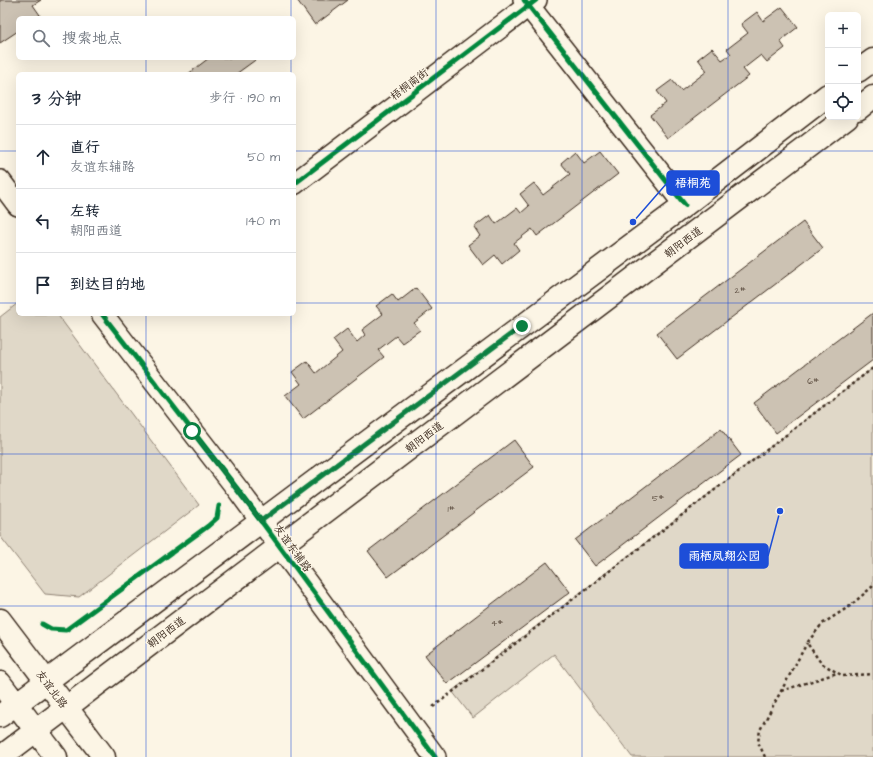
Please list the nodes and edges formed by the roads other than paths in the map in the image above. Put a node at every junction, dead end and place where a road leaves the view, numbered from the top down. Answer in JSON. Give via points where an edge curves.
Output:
{"nodes":[{"id":1,"x":528,"y":2,"type":"edge"},
{"id":2,"x":873,"y":60,"type":"edge"},
{"id":3,"x":861,"y":69,"type":"edge"},
{"id":4,"x":825,"y":97,"type":"edge"},
{"id":5,"x":873,"y":97,"type":"edge"},
{"id":6,"x":861,"y":107,"type":"edge"},
{"id":7,"x":843,"y":120,"type":"edge"},
{"id":8,"x":296,"y":173,"type":"edge"},
{"id":9,"x":0,"y":181,"type":"edge"},
{"id":10,"x":296,"y":182,"type":"edge"},
{"id":11,"x":16,"y":202,"type":"edge"},
{"id":12,"x":684,"y":205,"type":"junction"},
{"id":13,"x":701,"y":228,"type":"junction"},
{"id":14,"x":111,"y":316,"type":"edge"},
{"id":15,"x":261,"y":521,"type":"junction"},
{"id":16,"x":280,"y":546,"type":"junction"},
{"id":17,"x":0,"y":620,"type":"edge"},
{"id":18,"x":46,"y":681,"type":"junction"},
{"id":19,"x":0,"y":683,"type":"edge"},
{"id":20,"x":67,"y":708,"type":"junction"},
{"id":21,"x":8,"y":710,"type":"edge"},
{"id":22,"x":36,"y":731,"type":"junction"},
{"id":23,"x":1,"y":757,"type":"edge"},
{"id":24,"x":56,"y":757,"type":"edge"},
{"id":25,"x":104,"y":757,"type":"edge"},
{"id":26,"x":435,"y":757,"type":"edge"}],
"edges":[{"from":1,"to":8,"type":"street","name":"梧桐南街"},
{"from":1,"to":10,"type":"street","name":"梧桐南街"},
{"from":1,"to":12,"type":"street"},
{"from":2,"to":3,"type":"main road"},
{"from":4,"to":12,"type":"main road"},
{"from":5,"to":6,"type":"main road"},
{"from":7,"to":13,"type":"main road","name":"朝阳西道"},
{"from":9,"to":11,"type":"street"},
{"from":12,"to":13,"type":"main road"},
{"from":12,"to":15,"type":"main road"},
{"from":13,"to":16,"type":"main road","name":"朝阳西道"},
{"from":14,"to":15,"type":"street","name":"友谊东辅路"},
{"from":15,"to":16,"type":"street","name":"友谊东辅路"},
{"from":15,"to":18,"type":"main road"},
{"from":16,"to":20,"type":"main road","name":"朝阳西道"},
{"from":16,"to":26,"type":"street","name":"友谊东辅路"},
{"from":17,"to":18,"type":"main road","name":"友谊北路"},
{"from":18,"to":20,"type":"main road","name":"友谊北路"},
{"from":18,"to":21,"type":"main road"},
{"from":19,"to":21,"type":"main road"},
{"from":20,"to":22,"type":"main road","name":"朝阳西道"},
{"from":20,"to":25,"type":"main road","name":"友谊北路"},
{"from":21,"to":22,"type":"main road"},
{"from":22,"to":23,"type":"main road","name":"朝阳西道"},
{"from":22,"to":24,"type":"main road"}]}
